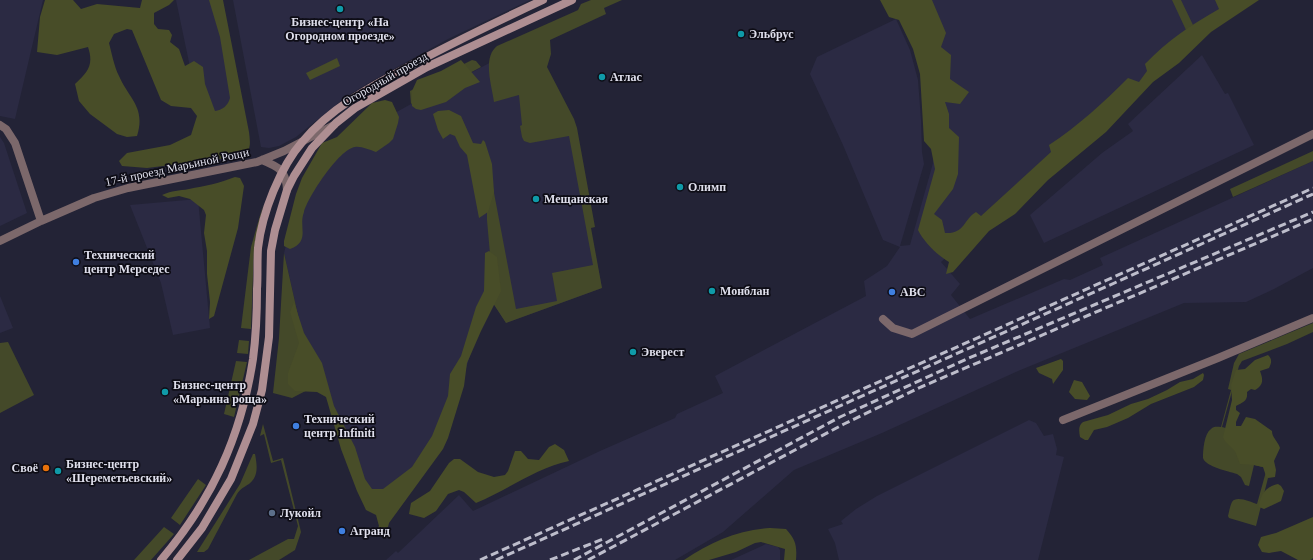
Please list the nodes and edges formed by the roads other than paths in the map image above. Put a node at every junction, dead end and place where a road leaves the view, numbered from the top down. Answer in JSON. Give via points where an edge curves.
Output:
{"nodes":[{"id":1,"x":543,"y":0,"type":"edge"},
{"id":2,"x":572,"y":0,"type":"edge"},
{"id":3,"x":336,"y":123,"type":"junction"},
{"id":4,"x":0,"y":125,"type":"edge"},
{"id":5,"x":1313,"y":134,"type":"edge"},
{"id":6,"x":302,"y":142,"type":"junction"},
{"id":7,"x":259,"y":161,"type":"junction"},
{"id":8,"x":282,"y":171,"type":"junction"},
{"id":9,"x":277,"y":183,"type":"junction"},
{"id":10,"x":287,"y":190,"type":"junction"},
{"id":11,"x":42,"y":220,"type":"junction"},
{"id":12,"x":0,"y":241,"type":"edge"},
{"id":13,"x":1313,"y":318,"type":"edge"},
{"id":14,"x":883,"y":319,"type":"dead end"},
{"id":15,"x":1063,"y":420,"type":"dead end"},
{"id":16,"x":160,"y":560,"type":"edge"},
{"id":17,"x":177,"y":560,"type":"edge"}],
"edges":[{"from":1,"to":6,"type":"main road","name":"Огородный проезд","via":[[464,36],[372,86],[349,100]]},
{"from":2,"to":3,"type":"main road","name":"Огородный проезд","via":[[427,67],[355,108]]},
{"from":3,"to":6,"type":"street","name":"17-й проезд Марьиной Рощи"},
{"from":3,"to":10,"type":"main road","name":"Огородный проезд","via":[[312,148]]},
{"from":4,"to":11,"type":"street","via":[[6,129],[15,143]]},
{"from":5,"to":14,"type":"street","via":[[912,334],[893,328]]},
{"from":6,"to":7,"type":"street","name":"17-й проезд Марьиной Рощи"},
{"from":6,"to":8,"type":"main road","name":"Огородный проезд"},
{"from":7,"to":8,"type":"street","via":[[276,166]]},
{"from":7,"to":9,"type":"street","via":[[273,169]]},
{"from":7,"to":11,"type":"street","name":"17-й проезд Марьиной Рощи","via":[[128,188],[94,198]]},
{"from":8,"to":9,"type":"main road","name":"Огородный проезд"},
{"from":8,"to":10,"type":"street"},
{"from":9,"to":16,"type":"main road","name":"Огородный проезд","via":[[262,227],[258,249],[255,336],[248,386],[234,440],[207,496],[183,533]]},
{"from":10,"to":17,"type":"main road","name":"Огородный проезд","via":[[276,224],[271,251],[269,337],[262,390],[253,424],[231,479],[202,528]]},
{"from":11,"to":12,"type":"street","name":"17-й проезд Марьиной Рощи"},
{"from":13,"to":15,"type":"street"}]}
